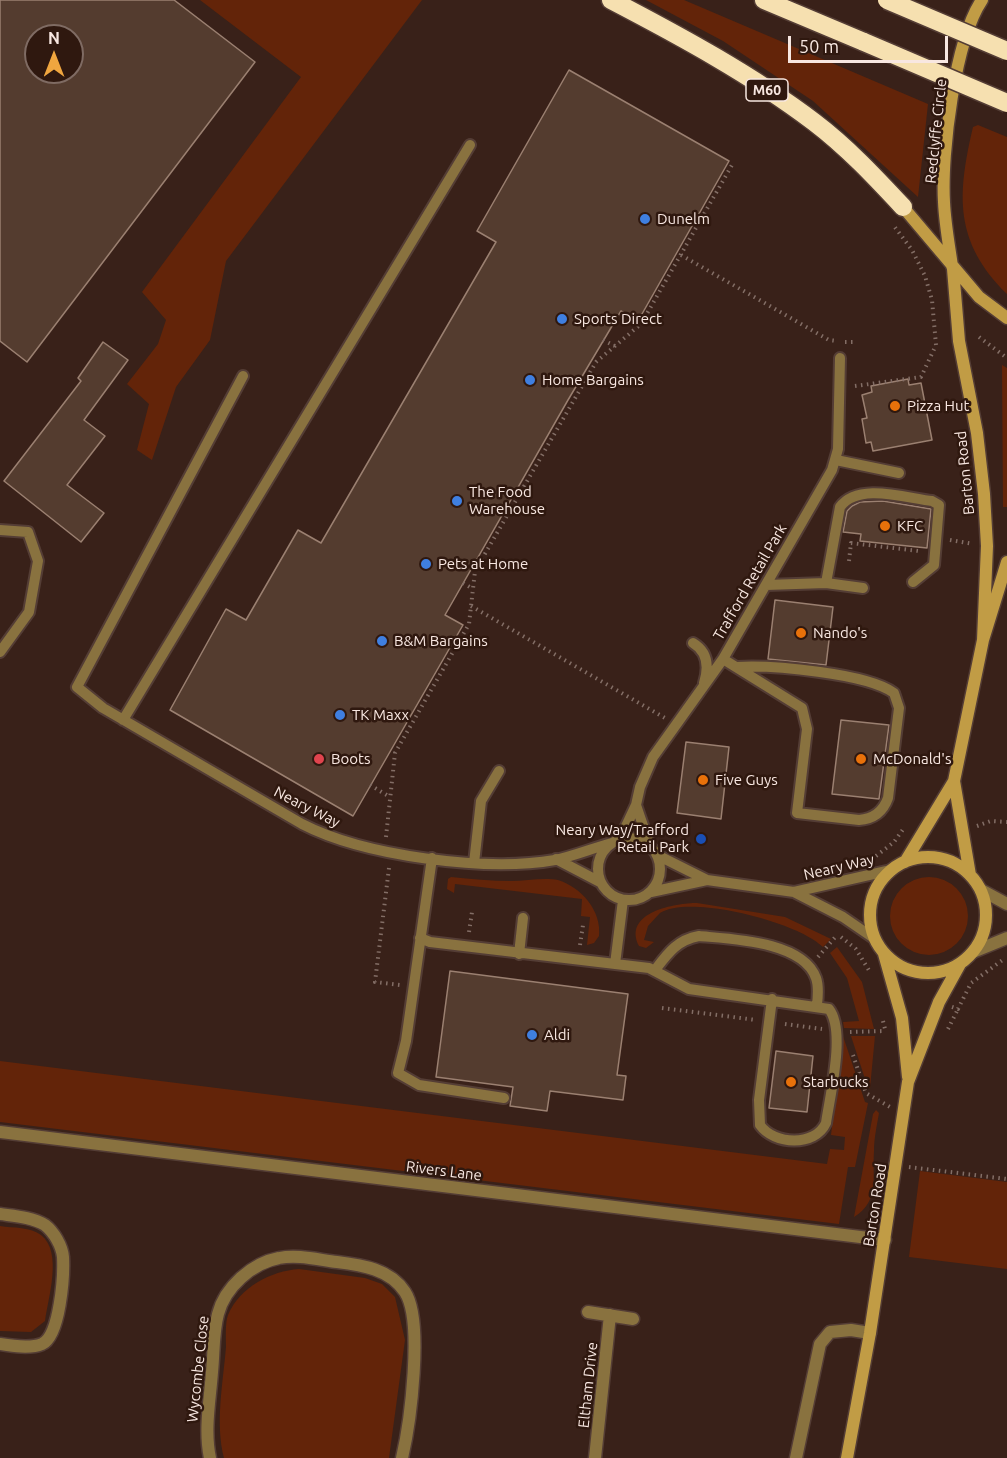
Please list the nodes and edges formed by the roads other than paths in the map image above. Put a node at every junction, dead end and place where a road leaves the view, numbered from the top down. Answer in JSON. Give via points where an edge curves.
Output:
{"nodes":[{"id":1,"x":611,"y":0,"type":"edge"},
{"id":2,"x":764,"y":0,"type":"edge"},
{"id":3,"x":887,"y":0,"type":"edge"},
{"id":4,"x":982,"y":0,"type":"edge"},
{"id":5,"x":1007,"y":51,"type":"edge"},
{"id":6,"x":1007,"y":104,"type":"edge"},
{"id":7,"x":470,"y":145,"type":"dead end"},
{"id":8,"x":903,"y":207,"type":"joint"},
{"id":9,"x":952,"y":267,"type":"junction"},
{"id":10,"x":1007,"y":318,"type":"edge"},
{"id":11,"x":840,"y":358,"type":"dead end"},
{"id":12,"x":243,"y":376,"type":"dead end"},
{"id":13,"x":836,"y":460,"type":"junction"},
{"id":14,"x":899,"y":473,"type":"dead end"},
{"id":15,"x":0,"y":530,"type":"edge"},
{"id":16,"x":1007,"y":562,"type":"edge"},
{"id":17,"x":913,"y":582,"type":"dead end"},
{"id":18,"x":826,"y":584,"type":"junction"},
{"id":19,"x":766,"y":585,"type":"junction"},
{"id":20,"x":863,"y":588,"type":"dead end"},
{"id":21,"x":983,"y":640,"type":"junction"},
{"id":22,"x":693,"y":643,"type":"dead end"},
{"id":23,"x":0,"y":652,"type":"edge"},
{"id":24,"x":723,"y":659,"type":"junction"},
{"id":25,"x":737,"y":667,"type":"junction"},
{"id":26,"x":702,"y":689,"type":"junction"},
{"id":27,"x":123,"y":720,"type":"junction"},
{"id":28,"x":499,"y":771,"type":"dead end"},
{"id":29,"x":954,"y":781,"type":"junction"},
{"id":30,"x":636,"y":805,"type":"junction"},
{"id":31,"x":616,"y":841,"type":"junction"},
{"id":32,"x":650,"y":846,"type":"junction"},
{"id":33,"x":657,"y":855,"type":"junction"},
{"id":34,"x":432,"y":858,"type":"junction"},
{"id":35,"x":556,"y":860,"type":"junction"},
{"id":36,"x":905,"y":862,"type":"junction"},
{"id":37,"x":474,"y":863,"type":"junction"},
{"id":38,"x":891,"y":870,"type":"junction"},
{"id":39,"x":970,"y":875,"type":"junction"},
{"id":40,"x":707,"y":880,"type":"junction"},
{"id":41,"x":600,"y":882,"type":"junction"},
{"id":42,"x":981,"y":890,"type":"junction"},
{"id":43,"x":651,"y":892,"type":"junction"},
{"id":44,"x":795,"y":892,"type":"junction"},
{"id":45,"x":623,"y":900,"type":"junction"},
{"id":46,"x":1007,"y":904,"type":"edge"},
{"id":47,"x":523,"y":918,"type":"dead end"},
{"id":48,"x":420,"y":938,"type":"junction"},
{"id":49,"x":1007,"y":938,"type":"edge"},
{"id":50,"x":875,"y":939,"type":"junction"},
{"id":51,"x":973,"y":952,"type":"junction"},
{"id":52,"x":884,"y":953,"type":"junction"},
{"id":53,"x":519,"y":954,"type":"junction"},
{"id":54,"x":615,"y":964,"type":"junction"},
{"id":55,"x":960,"y":964,"type":"junction"},
{"id":56,"x":655,"y":970,"type":"junction"},
{"id":57,"x":772,"y":999,"type":"junction"},
{"id":58,"x":817,"y":1005,"type":"junction"},
{"id":59,"x":909,"y":1082,"type":"junction"},
{"id":60,"x":504,"y":1098,"type":"dead end"},
{"id":61,"x":0,"y":1132,"type":"edge"},
{"id":62,"x":0,"y":1214,"type":"edge"},
{"id":63,"x":885,"y":1240,"type":"junction"},
{"id":64,"x":588,"y":1312,"type":"dead end"},
{"id":65,"x":610,"y":1316,"type":"junction"},
{"id":66,"x":633,"y":1319,"type":"dead end"},
{"id":67,"x":870,"y":1333,"type":"junction"},
{"id":68,"x":0,"y":1344,"type":"edge"},
{"id":69,"x":210,"y":1458,"type":"edge"},
{"id":70,"x":402,"y":1458,"type":"edge"},
{"id":71,"x":595,"y":1458,"type":"edge"},
{"id":72,"x":796,"y":1458,"type":"edge"},
{"id":73,"x":847,"y":1458,"type":"edge"}],
"edges":[{"from":1,"to":8,"type":"highway","number":"M60","via":[[763,87],[806,117],[862,163]]},
{"from":2,"to":6,"type":"highway","bridge":true},
{"from":3,"to":5,"type":"highway","bridge":true},
{"from":4,"to":9,"type":"main road","name":"Redclyffe Circle","via":[[967,27],[960,54],[949,129],[944,202]]},
{"from":7,"to":27,"type":"lane"},
{"from":8,"to":9,"type":"main road"},
{"from":9,"to":10,"type":"main road","via":[[979,297]]},
{"from":9,"to":21,"type":"main road","name":"Barton Road","via":[[959,341],[977,434],[987,546]]},
{"from":11,"to":13,"type":"lane","name":"Trafford Retail Park"},
{"from":12,"to":27,"type":"lane","name":"Neary Way","via":[[77,687]]},
{"from":13,"to":14,"type":"lane"},
{"from":13,"to":19,"type":"lane","name":"Trafford Retail Park"},
{"from":15,"to":23,"type":"lane","via":[[28,532],[38,561],[29,612]]},
{"from":16,"to":21,"type":"main road","name":"Barton Road"},
{"from":17,"to":18,"type":"lane","via":[[934,565],[941,509],[936,502],[865,493],[843,502],[837,513]]},
{"from":18,"to":19,"type":"lane"},
{"from":18,"to":20,"type":"lane"},
{"from":19,"to":24,"type":"lane","name":"Trafford Retail Park"},
{"from":21,"to":29,"type":"main road","name":"Barton Road"},
{"from":22,"to":26,"type":"lane","via":[[702,649],[707,661]]},
{"from":24,"to":25,"type":"lane"},
{"from":24,"to":26,"type":"lane","name":"Trafford Retail Park"},
{"from":25,"to":25,"type":"lane","via":[[800,669],[889,690],[898,699],[888,798],[881,811],[859,820],[797,813],[807,729],[802,708]]},
{"from":26,"to":30,"type":"lane","name":"Trafford Retail Park","via":[[652,757]]},
{"from":27,"to":34,"type":"lane","name":"Neary Way","via":[[319,833]]},
{"from":28,"to":37,"type":"lane","via":[[482,801]]},
{"from":29,"to":36,"type":"main road","name":"Barton Road"},
{"from":29,"to":39,"type":"main road","name":"Barton Road","via":[[967,830]]},
{"from":30,"to":31,"type":"lane","name":"Trafford Retail Park"},
{"from":30,"to":32,"type":"lane"},
{"from":31,"to":32,"type":"lane","via":[[641,840]]},
{"from":31,"to":35,"type":"lane","name":"Neary Way"},
{"from":31,"to":41,"type":"lane","via":[[601,856]]},
{"from":32,"to":33,"type":"lane"},
{"from":33,"to":40,"type":"lane","name":"Neary Way"},
{"from":33,"to":43,"type":"lane","via":[[660,874]]},
{"from":34,"to":37,"type":"lane","name":"Neary Way"},
{"from":34,"to":48,"type":"lane"},
{"from":35,"to":37,"type":"lane","name":"Neary Way"},
{"from":35,"to":41,"type":"lane"},
{"from":36,"to":38,"type":"main road"},
{"from":36,"to":39,"type":"main road","via":[[922,857],[940,858]]},
{"from":38,"to":44,"type":"lane","name":"Neary Way"},
{"from":38,"to":50,"type":"main road","via":[[878,884],[871,902],[870,921]]},
{"from":39,"to":42,"type":"main road"},
{"from":40,"to":43,"type":"lane","name":"Neary Way"},
{"from":40,"to":44,"type":"lane","name":"Neary Way"},
{"from":41,"to":45,"type":"lane","via":[[605,890]]},
{"from":42,"to":46,"type":"street"},
{"from":42,"to":51,"type":"main road","via":[[986,922]]},
{"from":43,"to":45,"type":"lane"},
{"from":44,"to":50,"type":"lane","name":"Neary Way"},
{"from":45,"to":54,"type":"lane"},
{"from":47,"to":53,"type":"lane"},
{"from":48,"to":53,"type":"lane"},
{"from":48,"to":60,"type":"lane","via":[[398,1073],[419,1085]]},
{"from":49,"to":51,"type":"street"},
{"from":50,"to":52,"type":"main road"},
{"from":51,"to":55,"type":"main road"},
{"from":52,"to":55,"type":"main road","via":[[912,971],[937,972]]},
{"from":52,"to":59,"type":"main road","name":"Barton Road","via":[[902,1018]]},
{"from":53,"to":54,"type":"lane"},
{"from":54,"to":56,"type":"lane"},
{"from":55,"to":59,"type":"main road","name":"Barton Road","via":[[939,1002]]},
{"from":56,"to":57,"type":"lane","via":[[689,989]]},
{"from":56,"to":58,"type":"lane","via":[[669,952],[688,938],[767,945],[792,954],[809,967],[818,985]]},
{"from":57,"to":58,"type":"lane"},
{"from":57,"to":58,"type":"lane","via":[[758,1116],[764,1132],[778,1138],[807,1140],[823,1130],[826,1123],[836,1032],[834,1015]]},
{"from":59,"to":63,"type":"main road","name":"Barton Road"},
{"from":61,"to":63,"type":"street","name":"Rivers Lane"},
{"from":62,"to":68,"type":"street","via":[[23,1217],[45,1226],[56,1237],[63,1256],[56,1326],[51,1337],[41,1345]]},
{"from":63,"to":67,"type":"main road","name":"Barton Road"},
{"from":64,"to":65,"type":"street"},
{"from":65,"to":66,"type":"street"},
{"from":65,"to":71,"type":"street","name":"Eltham Drive"},
{"from":67,"to":72,"type":"street","via":[[830,1332],[820,1344]]},
{"from":67,"to":73,"type":"main road","name":"Barton Road"},
{"from":69,"to":70,"type":"street","name":"Wycombe Close","via":[[207,1427],[218,1314],[225,1296],[242,1277],[263,1263],[298,1257],[367,1265],[388,1276],[406,1293],[416,1341]]}]}
